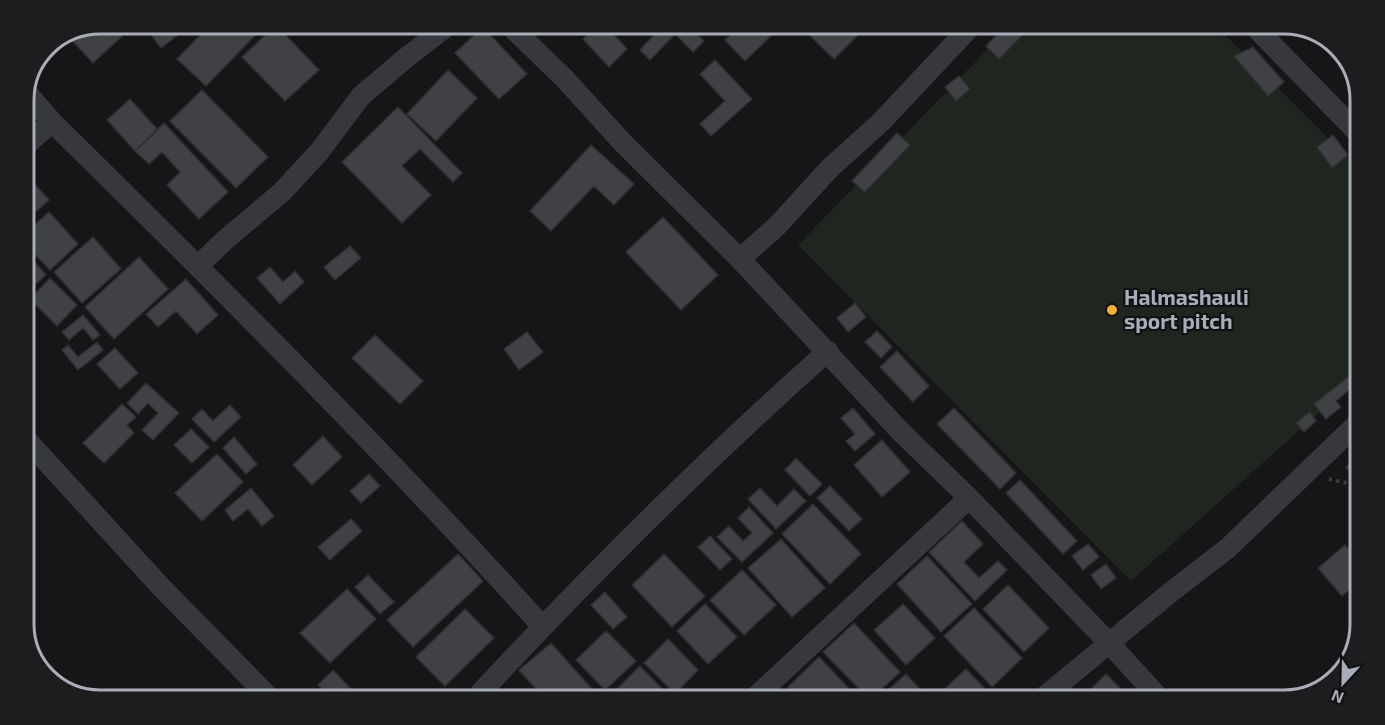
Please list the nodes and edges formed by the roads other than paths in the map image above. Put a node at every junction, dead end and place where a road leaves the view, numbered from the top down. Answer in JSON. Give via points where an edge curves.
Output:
{"nodes":[{"id":1,"x":437,"y":34,"type":"edge"},
{"id":2,"x":518,"y":34,"type":"edge"},
{"id":3,"x":964,"y":34,"type":"edge"},
{"id":4,"x":1263,"y":34,"type":"edge"},
{"id":5,"x":35,"y":102,"type":"edge"},
{"id":6,"x":52,"y":122,"type":"junction"},
{"id":7,"x":1350,"y":125,"type":"edge"},
{"id":8,"x":35,"y":137,"type":"edge"},
{"id":9,"x":740,"y":259,"type":"junction"},
{"id":10,"x":198,"y":266,"type":"junction"},
{"id":11,"x":828,"y":351,"type":"junction"},
{"id":12,"x":1350,"y":431,"type":"edge"},
{"id":13,"x":35,"y":449,"type":"edge"},
{"id":14,"x":969,"y":498,"type":"junction"},
{"id":15,"x":542,"y":626,"type":"junction"},
{"id":16,"x":1109,"y":643,"type":"junction"},
{"id":17,"x":262,"y":690,"type":"edge"},
{"id":18,"x":483,"y":690,"type":"edge"},
{"id":19,"x":763,"y":690,"type":"edge"},
{"id":20,"x":1052,"y":690,"type":"edge"},
{"id":21,"x":1152,"y":690,"type":"edge"}],
"edges":[{"from":1,"to":10,"type":"street","via":[[362,96],[282,192]]},
{"from":2,"to":9,"type":"street"},
{"from":3,"to":9,"type":"street","via":[[881,122]]},
{"from":4,"to":7,"type":"street"},
{"from":5,"to":6,"type":"street"},
{"from":6,"to":8,"type":"street"},
{"from":6,"to":10,"type":"street"},
{"from":9,"to":11,"type":"street"},
{"from":10,"to":15,"type":"street","via":[[309,377]]},
{"from":11,"to":14,"type":"street","via":[[901,432]]},
{"from":11,"to":15,"type":"street","via":[[706,464]]},
{"from":12,"to":16,"type":"street","via":[[1228,548]]},
{"from":13,"to":17,"type":"street"},
{"from":14,"to":16,"type":"street"},
{"from":14,"to":19,"type":"street"},
{"from":15,"to":18,"type":"street"},
{"from":16,"to":20,"type":"street"},
{"from":16,"to":21,"type":"street"}]}
